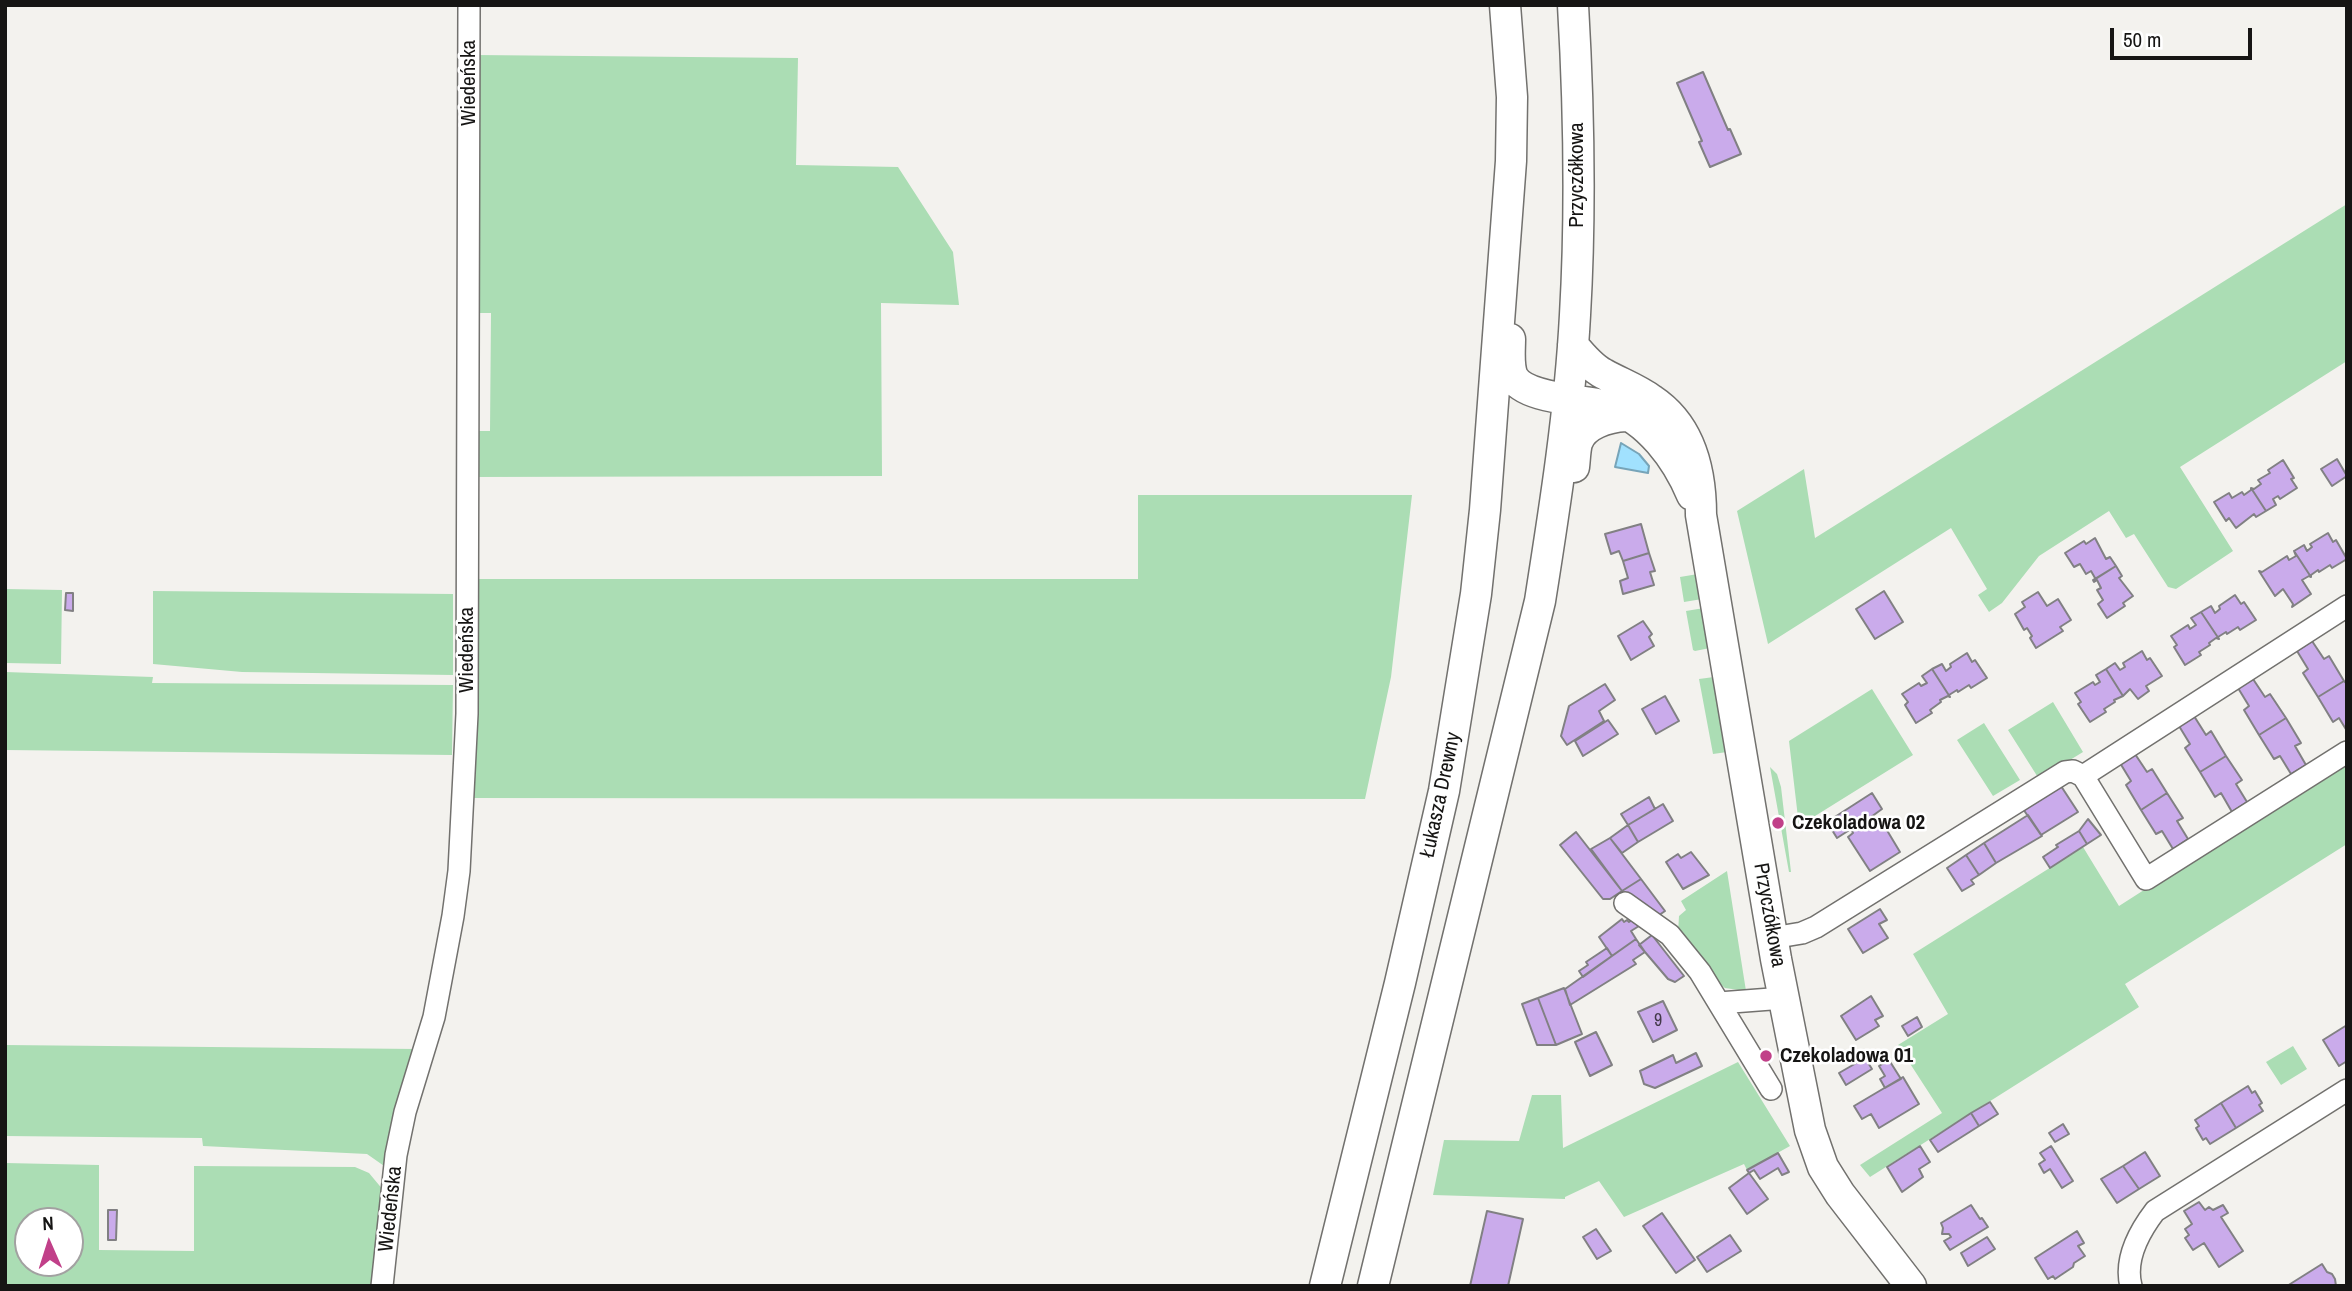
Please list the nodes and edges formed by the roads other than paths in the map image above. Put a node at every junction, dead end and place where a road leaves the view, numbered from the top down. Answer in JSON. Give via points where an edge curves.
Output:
{"nodes":[{"id":1,"x":469,"y":5,"type":"edge"},
{"id":2,"x":1505,"y":5,"type":"edge"},
{"id":3,"x":1573,"y":5,"type":"edge"},
{"id":4,"x":1511,"y":64,"type":"junction"},
{"id":5,"x":1573,"y":345,"type":"junction"},
{"id":6,"x":1503,"y":374,"type":"junction"},
{"id":7,"x":1627,"y":386,"type":"junction"},
{"id":8,"x":1568,"y":389,"type":"junction"},
{"id":9,"x":1626,"y":416,"type":"junction"},
{"id":10,"x":1557,"y":493,"type":"junction"},
{"id":11,"x":1701,"y":515,"type":"junction"},
{"id":12,"x":2347,"y":606,"type":"edge"},
{"id":13,"x":2347,"y":752,"type":"edge"},
{"id":14,"x":2083,"y":776,"type":"junction"},
{"id":15,"x":1625,"y":903,"type":"dead end"},
{"id":16,"x":1772,"y":938,"type":"junction"},
{"id":17,"x":1784,"y":998,"type":"junction"},
{"id":18,"x":1719,"y":1003,"type":"junction"},
{"id":19,"x":1771,"y":1089,"type":"dead end"},
{"id":20,"x":2347,"y":1090,"type":"edge"},
{"id":21,"x":382,"y":1286,"type":"edge"},
{"id":22,"x":1325,"y":1286,"type":"edge"},
{"id":23,"x":1373,"y":1286,"type":"edge"},
{"id":24,"x":1911,"y":1286,"type":"edge"},
{"id":25,"x":2131,"y":1286,"type":"edge"}],
"edges":[{"from":1,"to":21,"type":"street","name":"Wiedeńska","via":[[467,714],[458,871],[434,1017],[396,1155]]},
{"from":2,"to":4,"type":"main road"},
{"from":3,"to":5,"type":"main road","name":"Przyczółkowa","via":[[1578,176]]},
{"from":4,"to":6,"type":"main road","name":"Łukasza Drewny","via":[[1511,172],[1500,294]]},
{"from":4,"to":6,"type":"main road","via":[[1524,84],[1524,146],[1510,340]]},
{"from":5,"to":7,"type":"main road","name":"Przyczółkowa","via":[[1603,374]]},
{"from":5,"to":8,"type":"main road"},
{"from":6,"to":8,"type":"main road","via":[[1534,391]]},
{"from":6,"to":22,"type":"main road","name":"Łukasza Drewny","via":[[1476,594],[1444,791]]},
{"from":7,"to":8,"type":"main road"},
{"from":7,"to":11,"type":"main road","name":"Przyczółkowa","via":[[1661,407],[1689,443],[1698,470]]},
{"from":8,"to":9,"type":"main road","name":"Przyczółkowa"},
{"from":8,"to":10,"type":"main road"},
{"from":9,"to":10,"type":"main road","via":[[1605,419],[1583,432],[1577,442],[1573,477]]},
{"from":9,"to":11,"type":"main road","name":"Przyczółkowa","via":[[1650,432],[1673,460]]},
{"from":10,"to":23,"type":"main road","via":[[1540,601]]},
{"from":11,"to":16,"type":"main road","name":"Przyczółkowa"},
{"from":12,"to":14,"type":"street"},
{"from":13,"to":14,"type":"street","via":[[2146,879]]},
{"from":14,"to":16,"type":"street","via":[[2065,772],[1816,927]]},
{"from":15,"to":18,"type":"street","via":[[1670,935]]},
{"from":16,"to":17,"type":"main road","name":"Przyczółkowa"},
{"from":17,"to":18,"type":"street"},
{"from":17,"to":24,"type":"main road","name":"Przyczółkowa","via":[[1815,1147],[1866,1229]]},
{"from":18,"to":19,"type":"street"},
{"from":20,"to":25,"type":"street","via":[[2155,1211],[2142,1228],[2130,1261]]}]}
